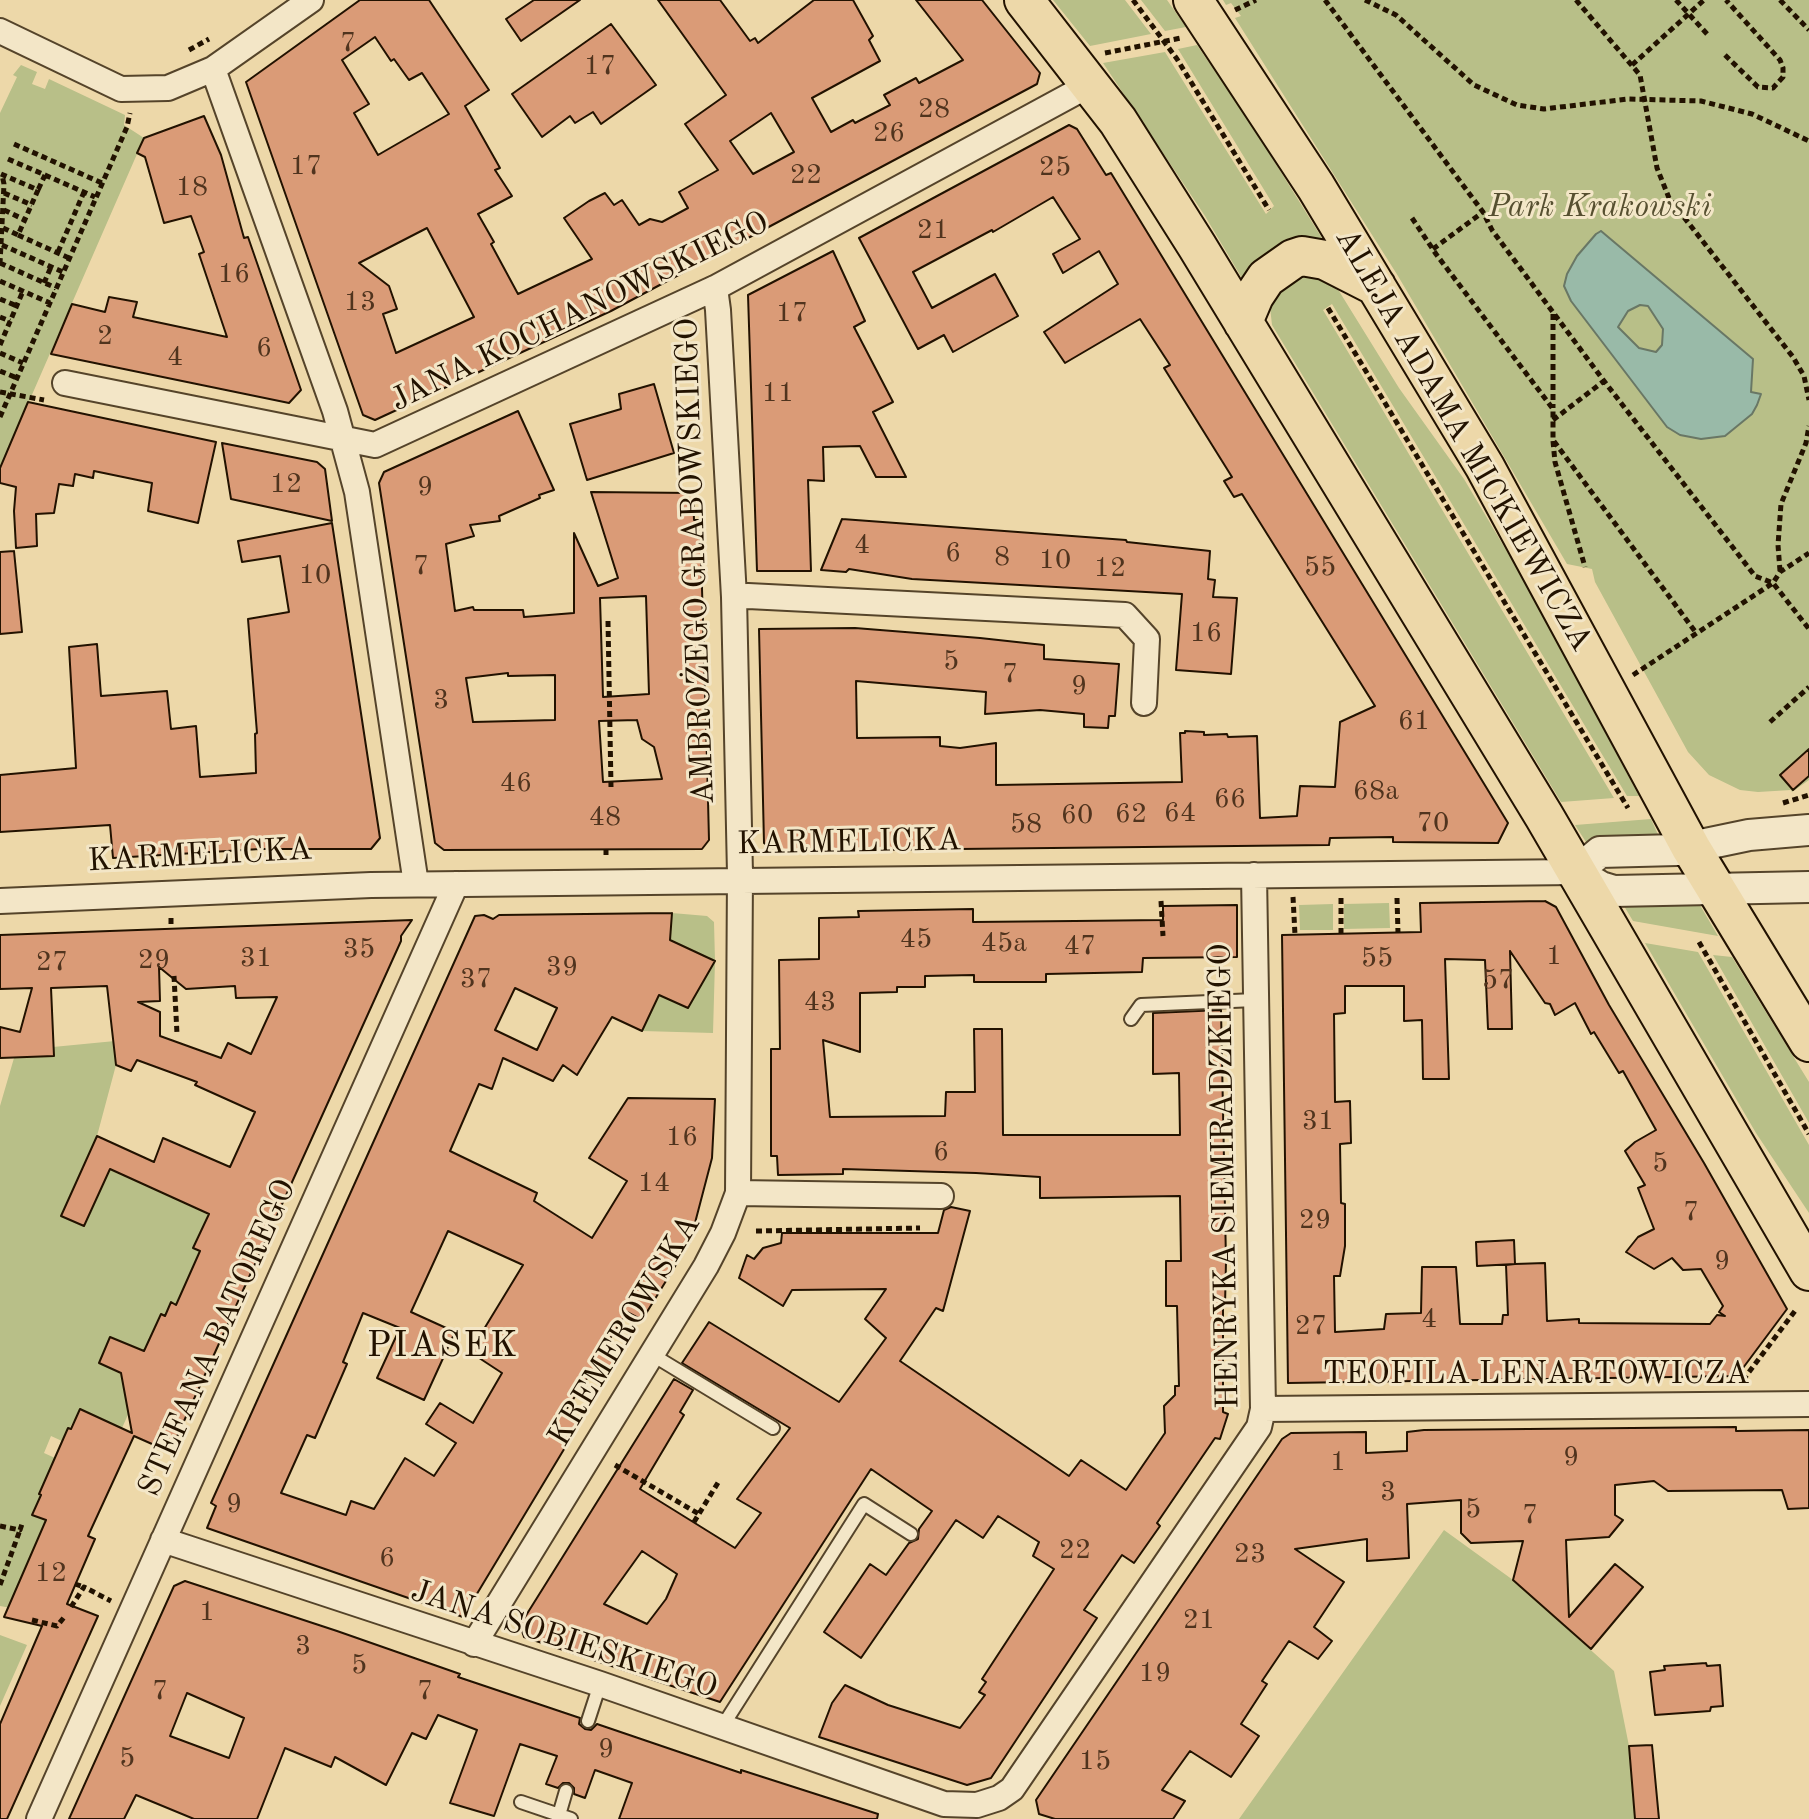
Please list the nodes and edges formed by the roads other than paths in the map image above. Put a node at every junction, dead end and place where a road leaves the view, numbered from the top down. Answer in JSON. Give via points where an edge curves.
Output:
{"nodes":[{"id":1,"x":311,"y":0,"type":"edge"},
{"id":2,"x":1024,"y":0,"type":"edge"},
{"id":3,"x":1192,"y":18,"type":"edge"},
{"id":4,"x":0,"y":31,"type":"edge"},
{"id":5,"x":213,"y":69,"type":"junction"},
{"id":6,"x":1095,"y":69,"type":"junction"},
{"id":7,"x":1376,"y":286,"type":"junction"},
{"id":8,"x":715,"y":288,"type":"junction"},
{"id":9,"x":1243,"y":322,"type":"junction"},
{"id":10,"x":65,"y":383,"type":"dead end"},
{"id":11,"x":343,"y":439,"type":"junction"},
{"id":12,"x":734,"y":597,"type":"junction"},
{"id":13,"x":1144,"y":703,"type":"dead end"},
{"id":14,"x":1809,"y":830,"type":"edge"},
{"id":15,"x":1691,"y":848,"type":"junction"},
{"id":16,"x":1576,"y":872,"type":"junction"},
{"id":17,"x":1254,"y":875,"type":"junction"},
{"id":18,"x":739,"y":880,"type":"junction"},
{"id":19,"x":416,"y":884,"type":"junction"},
{"id":20,"x":456,"y":884,"type":"junction"},
{"id":21,"x":1809,"y":887,"type":"edge"},
{"id":22,"x":1716,"y":890,"type":"junction"},
{"id":23,"x":0,"y":901,"type":"edge"},
{"id":24,"x":1255,"y":1000,"type":"junction"},
{"id":25,"x":1131,"y":1019,"type":"dead end"},
{"id":26,"x":1809,"y":1042,"type":"edge"},
{"id":27,"x":738,"y":1193,"type":"junction"},
{"id":28,"x":941,"y":1196,"type":"dead end"},
{"id":29,"x":1809,"y":1271,"type":"edge"},
{"id":30,"x":651,"y":1354,"type":"junction"},
{"id":31,"x":1809,"y":1404,"type":"edge"},
{"id":32,"x":1263,"y":1409,"type":"junction"},
{"id":33,"x":773,"y":1428,"type":"dead end"},
{"id":34,"x":911,"y":1534,"type":"dead end"},
{"id":35,"x":163,"y":1540,"type":"junction"},
{"id":36,"x":474,"y":1644,"type":"junction"},
{"id":37,"x":600,"y":1684,"type":"junction"},
{"id":38,"x":588,"y":1721,"type":"dead end"},
{"id":39,"x":722,"y":1727,"type":"junction"},
{"id":40,"x":566,"y":1791,"type":"dead end"},
{"id":41,"x":521,"y":1802,"type":"dead end"},
{"id":42,"x":939,"y":1812,"type":"edge"},
{"id":43,"x":565,"y":1817,"type":"edge"},
{"id":44,"x":39,"y":1819,"type":"edge"}],
"edges":[{"from":1,"to":5,"type":"street"},
{"from":2,"to":6,"type":"main road"},
{"from":3,"to":7,"type":"main road","name":"ALEJA ADAMA MICKIEWICZA","via":[[1285,139]]},
{"from":4,"to":5,"type":"street","via":[[121,89],[168,88]]},
{"from":5,"to":11,"type":"street"},
{"from":6,"to":8,"type":"street","name":"JANA KOCHANOWSKIEGO"},
{"from":6,"to":9,"type":"main road","via":[[1147,167]]},
{"from":7,"to":9,"type":"main road","via":[[1325,260],[1302,256],[1266,278]]},
{"from":7,"to":15,"type":"main road","name":"ALEJA ADAMA MICKIEWICZA","via":[[1516,522]]},
{"from":8,"to":11,"type":"street","name":"JANA KOCHANOWSKIEGO","via":[[375,445]]},
{"from":8,"to":12,"type":"street","name":"AMBROŻEGO GRABOWSKIEGO"},
{"from":9,"to":16,"type":"main road"},
{"from":10,"to":11,"type":"street","name":"JANA KOCHANOWSKIEGO"},
{"from":11,"to":19,"type":"street","via":[[357,492]]},
{"from":12,"to":13,"type":"street","via":[[1125,615],[1147,639]]},
{"from":12,"to":18,"type":"street","name":"AMBROŻEGO GRABOWSKIEGO"},
{"from":14,"to":15,"type":"street","via":[[1749,835]]},
{"from":15,"to":16,"type":"street","via":[[1600,852]]},
{"from":15,"to":22,"type":"main road","name":"ALEJA ADAMA MICKIEWICZA"},
{"from":16,"to":17,"type":"street","name":"KARMELICKA"},
{"from":16,"to":22,"type":"street","via":[[1614,891]]},
{"from":16,"to":29,"type":"main road"},
{"from":17,"to":18,"type":"street","name":"KARMELICKA"},
{"from":17,"to":24,"type":"street","name":"HENRYKA SIEMIRADZKIEGO"},
{"from":18,"to":20,"type":"street","name":"KARMELICKA"},
{"from":18,"to":27,"type":"street","name":"KREMEROWSKA"},
{"from":19,"to":20,"type":"street","name":"KARMELICKA"},
{"from":19,"to":23,"type":"street","name":"KARMELICKA"},
{"from":20,"to":35,"type":"street","name":"STEFANA BATOREGO"},
{"from":21,"to":22,"type":"street"},
{"from":22,"to":26,"type":"main road","name":"ALEJA ADAMA MICKIEWICZA"},
{"from":24,"to":25,"type":"lane","via":[[1141,1005]]},
{"from":24,"to":32,"type":"street","name":"HENRYKA SIEMIRADZKIEGO"},
{"from":27,"to":28,"type":"street"},
{"from":27,"to":30,"type":"street","name":"KREMEROWSKA","via":[[706,1266]]},
{"from":30,"to":33,"type":"lane"},
{"from":30,"to":36,"type":"street","name":"KREMEROWSKA"},
{"from":31,"to":32,"type":"street","name":"TEOFILA LENARTOWICZA"},
{"from":32,"to":42,"type":"street","name":"HENRYKA SIEMIRADZKIEGO","via":[[1250,1442],[1012,1789],[977,1805]]},
{"from":34,"to":39,"type":"lane","via":[[864,1504]]},
{"from":35,"to":36,"type":"street","name":"JANA SOBIESKIEGO"},
{"from":35,"to":44,"type":"street","name":"STEFANA BATOREGO"},
{"from":36,"to":37,"type":"street","name":"JANA SOBIESKIEGO"},
{"from":37,"to":38,"type":"lane"},
{"from":37,"to":39,"type":"street","name":"JANA SOBIESKIEGO"},
{"from":39,"to":42,"type":"street","name":"JANA SOBIESKIEGO"},
{"from":40,"to":43,"type":"lane"},
{"from":41,"to":43,"type":"lane"}]}
